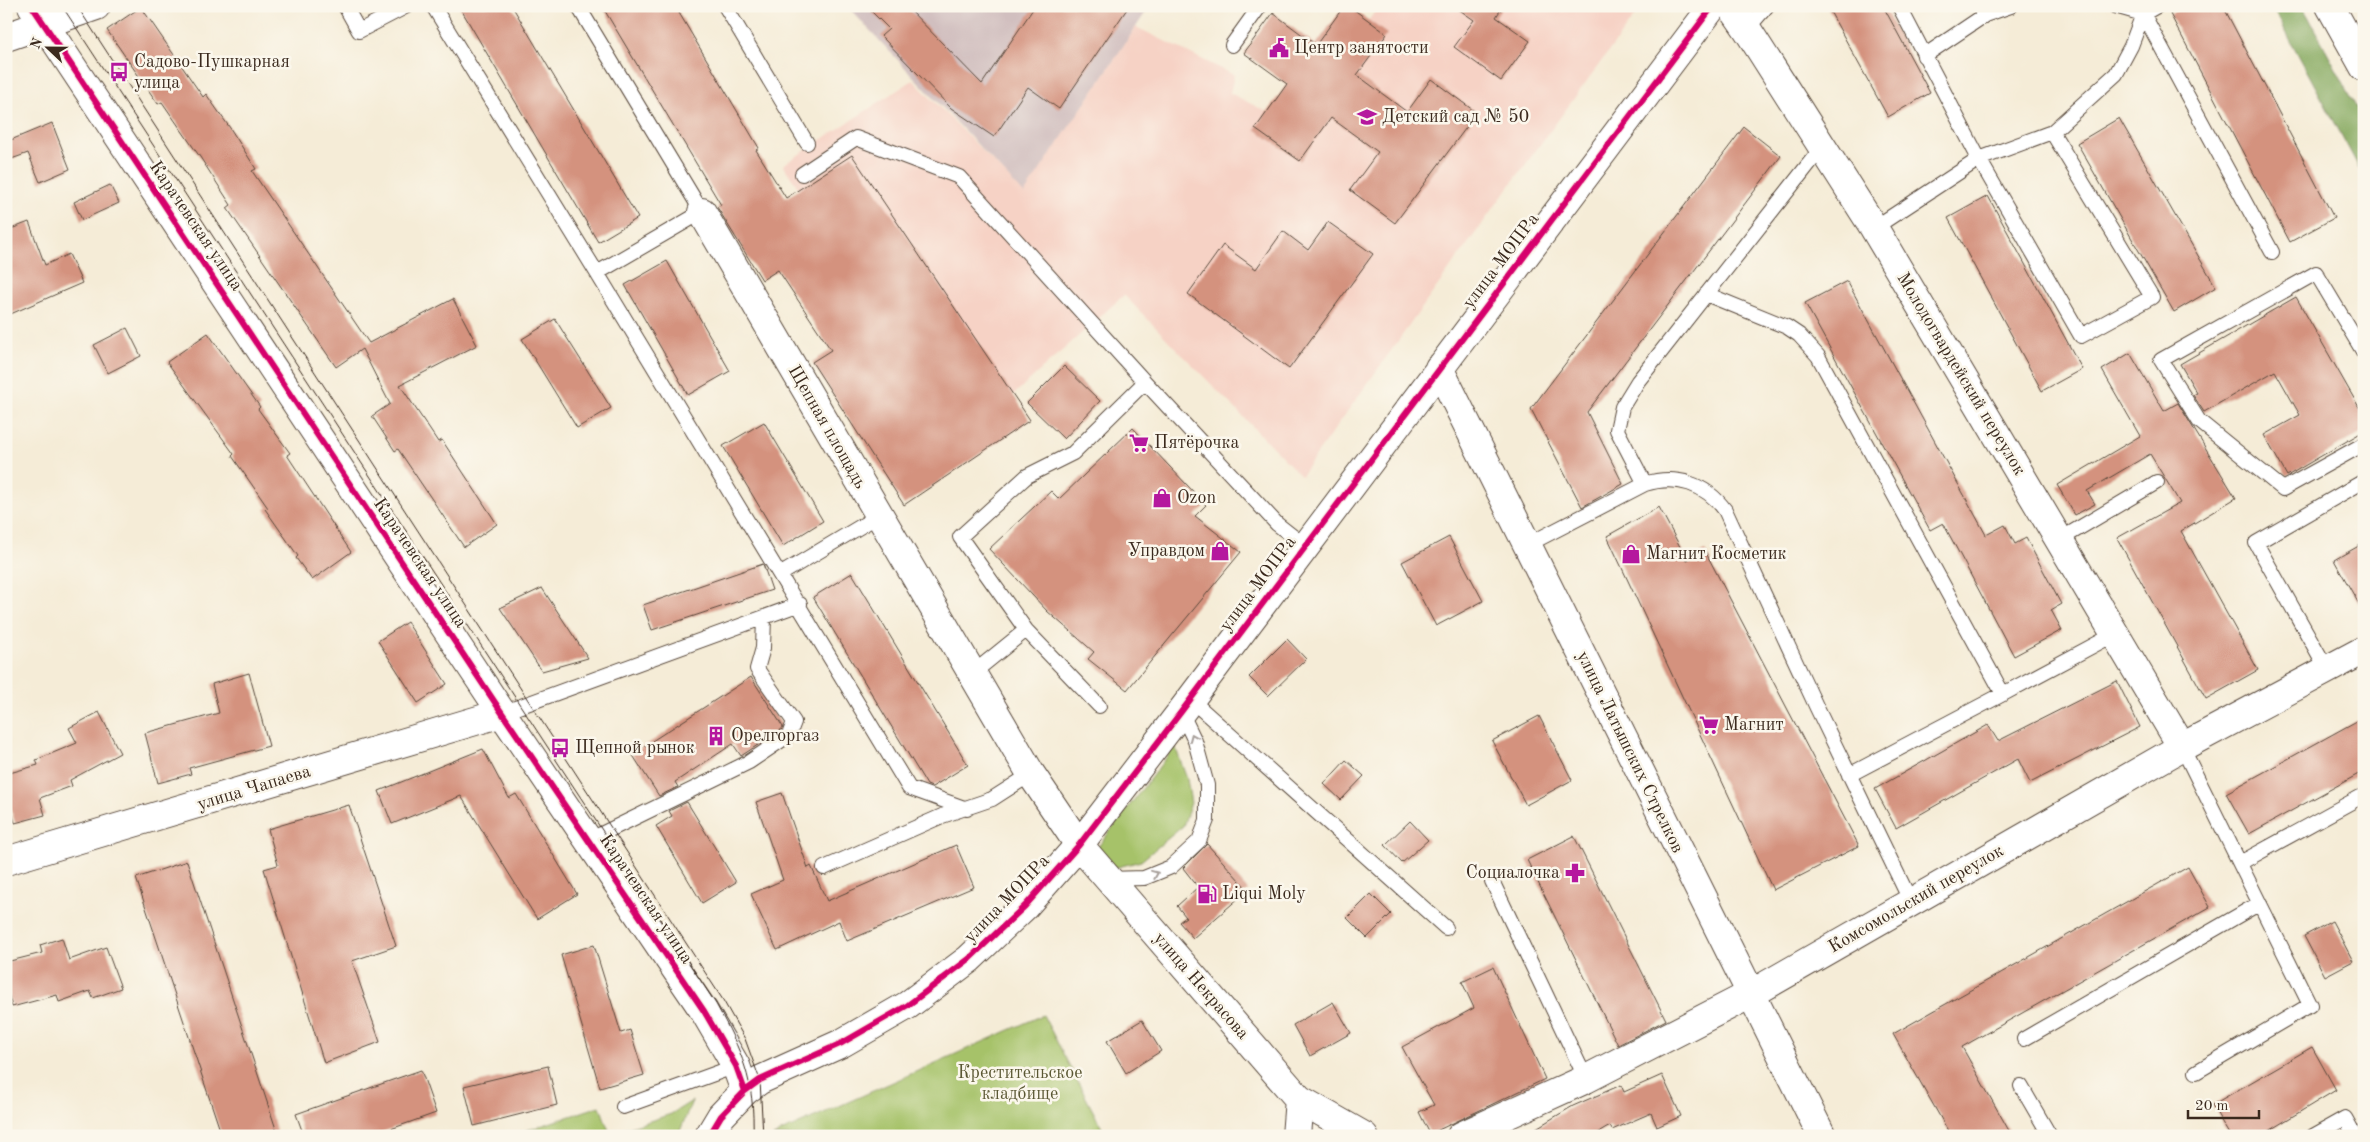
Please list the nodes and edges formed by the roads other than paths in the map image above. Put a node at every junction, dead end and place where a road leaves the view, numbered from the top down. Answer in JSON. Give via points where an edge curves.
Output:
{"nodes":[{"id":1,"x":96,"y":6,"type":"edge"},
{"id":2,"x":345,"y":6,"type":"edge"},
{"id":3,"x":407,"y":6,"type":"edge"},
{"id":4,"x":433,"y":6,"type":"edge"},
{"id":5,"x":578,"y":6,"type":"edge"},
{"id":6,"x":726,"y":6,"type":"edge"},
{"id":7,"x":1260,"y":6,"type":"edge"},
{"id":8,"x":1713,"y":6,"type":"edge"},
{"id":9,"x":1731,"y":6,"type":"edge"},
{"id":10,"x":1766,"y":6,"type":"edge"},
{"id":11,"x":1899,"y":6,"type":"edge"},
{"id":12,"x":2011,"y":6,"type":"edge"},
{"id":13,"x":2115,"y":6,"type":"edge"},
{"id":14,"x":2157,"y":6,"type":"edge"},
{"id":15,"x":2330,"y":6,"type":"edge"},
{"id":16,"x":2141,"y":10,"type":"edge"},
{"id":17,"x":1982,"y":11,"type":"edge"},
{"id":18,"x":38,"y":15,"type":"edge"},
{"id":19,"x":1747,"y":29,"type":"junction"},
{"id":20,"x":6,"y":36,"type":"edge"},
{"id":21,"x":1232,"y":45,"type":"dead end"},
{"id":22,"x":1924,"y":56,"type":"junction"},
{"id":23,"x":2364,"y":66,"type":"edge"},
{"id":24,"x":2052,"y":132,"type":"junction"},
{"id":25,"x":807,"y":142,"type":"dead end"},
{"id":26,"x":1823,"y":146,"type":"junction"},
{"id":27,"x":1980,"y":159,"type":"junction"},
{"id":28,"x":802,"y":174,"type":"dead end"},
{"id":29,"x":702,"y":212,"type":"junction"},
{"id":30,"x":1874,"y":228,"type":"junction"},
{"id":31,"x":2272,"y":252,"type":"dead end"},
{"id":32,"x":597,"y":273,"type":"junction"},
{"id":33,"x":1706,"y":294,"type":"junction"},
{"id":34,"x":2364,"y":353,"type":"edge"},
{"id":35,"x":1439,"y":368,"type":"junction"},
{"id":36,"x":1145,"y":382,"type":"junction"},
{"id":37,"x":2364,"y":444,"type":"edge"},
{"id":38,"x":2364,"y":481,"type":"edge"},
{"id":39,"x":2157,"y":482,"type":"dead end"},
{"id":40,"x":1645,"y":484,"type":"junction"},
{"id":41,"x":878,"y":516,"type":"junction"},
{"id":42,"x":2059,"y":540,"type":"junction"},
{"id":43,"x":1528,"y":545,"type":"junction"},
{"id":44,"x":1305,"y":546,"type":"junction"},
{"id":45,"x":781,"y":574,"type":"junction"},
{"id":46,"x":800,"y":604,"type":"junction"},
{"id":47,"x":764,"y":617,"type":"junction"},
{"id":48,"x":1026,"y":630,"type":"junction"},
{"id":49,"x":2115,"y":634,"type":"junction"},
{"id":50,"x":2364,"y":650,"type":"edge"},
{"id":51,"x":2327,"y":669,"type":"junction"},
{"id":52,"x":973,"y":673,"type":"junction"},
{"id":53,"x":2003,"y":694,"type":"junction"},
{"id":54,"x":1099,"y":706,"type":"dead end"},
{"id":55,"x":1186,"y":706,"type":"junction"},
{"id":56,"x":502,"y":713,"type":"junction"},
{"id":57,"x":2182,"y":747,"type":"junction"},
{"id":58,"x":1031,"y":774,"type":"junction"},
{"id":59,"x":1849,"y":775,"type":"junction"},
{"id":60,"x":2364,"y":795,"type":"edge"},
{"id":61,"x":967,"y":808,"type":"junction"},
{"id":62,"x":589,"y":840,"type":"junction"},
{"id":63,"x":1079,"y":846,"type":"junction"},
{"id":64,"x":6,"y":862,"type":"edge"},
{"id":65,"x":2240,"y":863,"type":"junction"},
{"id":66,"x":824,"y":868,"type":"dead end"},
{"id":67,"x":1108,"y":879,"type":"junction"},
{"id":68,"x":1492,"y":882,"type":"dead end"},
{"id":69,"x":1911,"y":902,"type":"junction"},
{"id":70,"x":2260,"y":903,"type":"junction"},
{"id":71,"x":1446,"y":928,"type":"dead end"},
{"id":72,"x":1751,"y":994,"type":"junction"},
{"id":73,"x":2024,"y":1039,"type":"dead end"},
{"id":74,"x":736,"y":1066,"type":"junction"},
{"id":75,"x":2196,"y":1072,"type":"dead end"},
{"id":76,"x":1586,"y":1079,"type":"junction"},
{"id":77,"x":2021,"y":1086,"type":"dead end"},
{"id":78,"x":745,"y":1091,"type":"junction"},
{"id":79,"x":1299,"y":1099,"type":"junction"},
{"id":80,"x":623,"y":1108,"type":"dead end"},
{"id":81,"x":709,"y":1136,"type":"edge"},
{"id":82,"x":1296,"y":1136,"type":"edge"},
{"id":83,"x":1364,"y":1136,"type":"edge"},
{"id":84,"x":1461,"y":1136,"type":"edge"},
{"id":85,"x":1822,"y":1136,"type":"edge"},
{"id":86,"x":2050,"y":1136,"type":"edge"},
{"id":87,"x":2313,"y":1136,"type":"edge"},
{"id":88,"x":2355,"y":1136,"type":"edge"}],
"edges":[{"from":1,"to":18,"type":"street"},
{"from":2,"to":3,"type":"lane","via":[[359,31]]},
{"from":4,"to":32,"type":"lane"},
{"from":5,"to":29,"type":"lane","name":"Щепная площадь"},
{"from":6,"to":25,"type":"lane"},
{"from":7,"to":21,"type":"lane"},
{"from":8,"to":35,"type":"street","name":"улица МОПРа"},
{"from":9,"to":19,"type":"street","name":"Молодогвардейский переулок"},
{"from":10,"to":19,"type":"lane"},
{"from":11,"to":22,"type":"lane"},
{"from":12,"to":17,"type":"lane"},
{"from":13,"to":16,"type":"lane"},
{"from":14,"to":16,"type":"lane"},
{"from":15,"to":23,"type":"street"},
{"from":16,"to":24,"type":"lane","via":[[2131,46],[2116,74]]},
{"from":16,"to":31,"type":"lane"},
{"from":17,"to":22,"type":"lane"},
{"from":18,"to":20,"type":"street"},
{"from":18,"to":56,"type":"street","name":"Карачевская улица"},
{"from":19,"to":26,"type":"street","name":"Молодогвардейский переулок"},
{"from":22,"to":27,"type":"lane"},
{"from":24,"to":27,"type":"lane"},
{"from":24,"to":27,"type":"lane","via":[[2152,297],[2081,336]]},
{"from":26,"to":30,"type":"street","name":"Молодогвардейский переулок"},
{"from":26,"to":33,"type":"lane"},
{"from":27,"to":30,"type":"lane"},
{"from":28,"to":36,"type":"lane","via":[[856,138],[959,177]]},
{"from":29,"to":32,"type":"lane"},
{"from":29,"to":41,"type":"street","name":"Щепная площадь"},
{"from":30,"to":42,"type":"street","name":"Молодогвардейский переулок"},
{"from":32,"to":45,"type":"lane"},
{"from":33,"to":40,"type":"lane","via":[[1638,381],[1622,407],[1618,430]]},
{"from":33,"to":53,"type":"lane","via":[[1787,328],[1818,356]]},
{"from":34,"to":37,"type":"lane","via":[[2316,273],[2161,360],[2200,421],[2283,489]]},
{"from":35,"to":43,"type":"street","name":"улица Латышских Стрелков"},
{"from":35,"to":44,"type":"street","name":"улица МОПРа"},
{"from":36,"to":44,"type":"lane","via":[[1276,524]]},
{"from":36,"to":48,"type":"lane","via":[[1072,454],[1027,476],[960,537]]},
{"from":38,"to":51,"type":"lane","via":[[2256,543]]},
{"from":39,"to":42,"type":"lane"},
{"from":40,"to":43,"type":"lane"},
{"from":40,"to":59,"type":"lane","via":[[1659,480],[1692,484],[1707,490],[1725,510]]},
{"from":41,"to":45,"type":"lane"},
{"from":41,"to":52,"type":"street","name":"Щепная площадь"},
{"from":42,"to":49,"type":"street","name":"Молодогвардейский переулок"},
{"from":43,"to":72,"type":"street","name":"улица Латышских Стрелков"},
{"from":44,"to":55,"type":"street","name":"улица МОПРа"},
{"from":45,"to":46,"type":"lane"},
{"from":46,"to":47,"type":"lane"},
{"from":46,"to":61,"type":"lane","via":[[909,788]]},
{"from":47,"to":56,"type":"lane"},
{"from":47,"to":62,"type":"lane","via":[[763,648],[756,669],[794,722],[789,735],[749,762]]},
{"from":48,"to":52,"type":"lane"},
{"from":48,"to":54,"type":"lane"},
{"from":49,"to":53,"type":"lane"},
{"from":49,"to":57,"type":"street","name":"Молодогвардейский переулок"},
{"from":50,"to":51,"type":"street","name":"Комсомольский переулок"},
{"from":51,"to":57,"type":"street","name":"Комсомольский переулок"},
{"from":52,"to":58,"type":"street","name":"Щепная площадь"},
{"from":53,"to":59,"type":"lane"},
{"from":55,"to":63,"type":"street","name":"улица МОПРа"},
{"from":67,"to":55,"type":"lane","one_way":true,"via":[[1144,878],[1171,868],[1198,841],[1207,820],[1207,785]]},
{"from":55,"to":71,"type":"lane"},
{"from":56,"to":62,"type":"street","name":"Карачевская улица"},
{"from":56,"to":64,"type":"street","name":"улица Чапаева"},
{"from":57,"to":65,"type":"lane"},
{"from":57,"to":69,"type":"street","name":"Комсомольский переулок"},
{"from":58,"to":61,"type":"lane","via":[[992,799]]},
{"from":58,"to":63,"type":"street","name":"Щепная площадь"},
{"from":59,"to":69,"type":"lane"},
{"from":60,"to":65,"type":"lane"},
{"from":61,"to":66,"type":"lane"},
{"from":62,"to":74,"type":"street","name":"Карачевская улица","via":[[704,1011]]},
{"from":63,"to":67,"type":"street","name":"улица Некрасова"},
{"from":63,"to":78,"type":"street","name":"улица МОПРа","via":[[1026,906],[976,953],[908,1004],[842,1042],[760,1080]]},
{"from":65,"to":70,"type":"lane"},
{"from":67,"to":79,"type":"street","name":"улица Некрасова"},
{"from":68,"to":76,"type":"lane"},
{"from":69,"to":72,"type":"street","name":"Комсомольский переулок"},
{"from":70,"to":73,"type":"lane"},
{"from":70,"to":75,"type":"lane","via":[[2310,1005]]},
{"from":72,"to":76,"type":"street","name":"Комсомольский переулок"},
{"from":72,"to":85,"type":"street","name":"улица Латышских Стрелков"},
{"from":74,"to":78,"type":"street","name":"Карачевская улица"},
{"from":74,"to":80,"type":"lane"},
{"from":76,"to":84,"type":"street","name":"Комсомольский переулок"},
{"from":77,"to":86,"type":"lane"},
{"from":78,"to":81,"type":"street","via":[[721,1116]]},
{"from":79,"to":82,"type":"street"},
{"from":79,"to":83,"type":"street"},
{"from":87,"to":88,"type":"lane","via":[[2345,1118]]}]}
